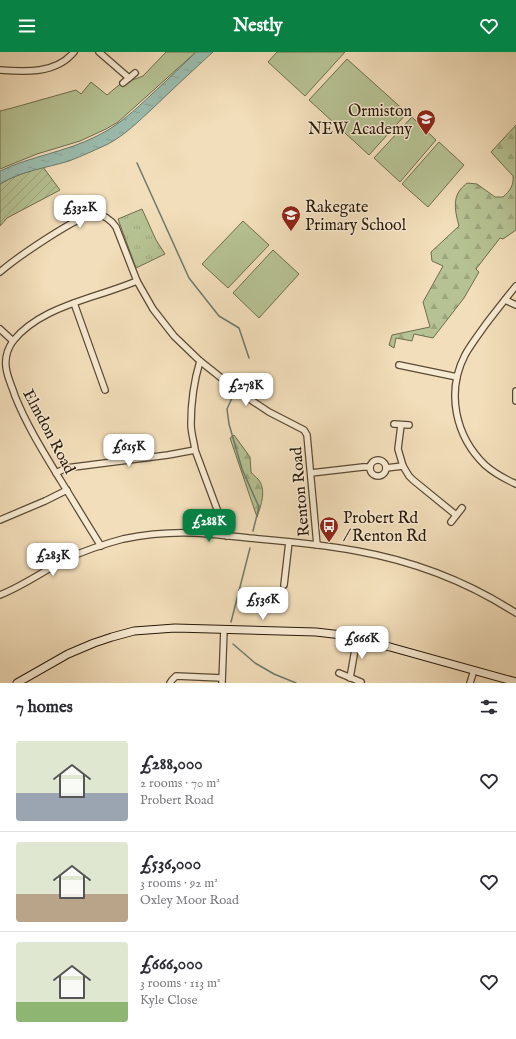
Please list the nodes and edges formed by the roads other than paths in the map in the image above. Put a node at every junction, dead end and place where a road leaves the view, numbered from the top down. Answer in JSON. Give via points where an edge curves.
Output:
{"nodes":[{"id":1,"x":74,"y":52,"type":"edge"},
{"id":2,"x":99,"y":52,"type":"edge"},
{"id":3,"x":0,"y":70,"type":"edge"},
{"id":4,"x":135,"y":73,"type":"dead end"},
{"id":5,"x":129,"y":78,"type":"junction"},
{"id":6,"x":123,"y":83,"type":"dead end"},
{"id":7,"x":0,"y":272,"type":"edge"},
{"id":8,"x":137,"y":282,"type":"junction"},
{"id":9,"x":516,"y":286,"type":"edge"},
{"id":10,"x":505,"y":300,"type":"junction"},
{"id":11,"x":74,"y":303,"type":"junction"},
{"id":12,"x":516,"y":305,"type":"edge"},
{"id":13,"x":0,"y":328,"type":"edge"},
{"id":14,"x":13,"y":341,"type":"junction"},
{"id":15,"x":200,"y":362,"type":"junction"},
{"id":16,"x":399,"y":365,"type":"dead end"},
{"id":17,"x":457,"y":378,"type":"junction"},
{"id":18,"x":105,"y":390,"type":"dead end"},
{"id":19,"x":516,"y":391,"type":"edge"},
{"id":20,"x":516,"y":401,"type":"edge"},
{"id":21,"x":394,"y":424,"type":"dead end"},
{"id":22,"x":401,"y":425,"type":"junction"},
{"id":23,"x":409,"y":425,"type":"dead end"},
{"id":24,"x":195,"y":450,"type":"junction"},
{"id":25,"x":402,"y":466,"type":"junction"},
{"id":26,"x":370,"y":467,"type":"junction"},
{"id":27,"x":386,"y":468,"type":"junction"},
{"id":28,"x":56,"y":472,"type":"junction"},
{"id":29,"x":311,"y":473,"type":"junction"},
{"id":30,"x":516,"y":484,"type":"edge"},
{"id":31,"x":67,"y":490,"type":"junction"},
{"id":32,"x":462,"y":508,"type":"dead end"},
{"id":33,"x":456,"y":515,"type":"junction"},
{"id":34,"x":0,"y":520,"type":"edge"},
{"id":35,"x":451,"y":522,"type":"dead end"},
{"id":36,"x":227,"y":536,"type":"junction"},
{"id":37,"x":289,"y":542,"type":"junction"},
{"id":38,"x":316,"y":545,"type":"junction"},
{"id":39,"x":101,"y":546,"type":"junction"},
{"id":40,"x":284,"y":585,"type":"dead end"},
{"id":41,"x":0,"y":595,"type":"edge"},
{"id":42,"x":516,"y":613,"type":"edge"},
{"id":43,"x":224,"y":629,"type":"junction"},
{"id":44,"x":357,"y":638,"type":"junction"},
{"id":45,"x":474,"y":670,"type":"junction"},
{"id":46,"x":339,"y":673,"type":"dead end"},
{"id":47,"x":350,"y":678,"type":"junction"},
{"id":48,"x":222,"y":680,"type":"edge"},
{"id":49,"x":361,"y":682,"type":"edge"},
{"id":50,"x":516,"y":682,"type":"edge"},
{"id":51,"x":18,"y":683,"type":"edge"},
{"id":52,"x":170,"y":683,"type":"edge"},
{"id":53,"x":470,"y":683,"type":"edge"}],
"edges":[{"from":1,"to":3,"type":"street","via":[[66,60],[46,69],[29,72]]},
{"from":2,"to":5,"type":"street"},
{"from":4,"to":5,"type":"street"},
{"from":5,"to":6,"type":"street"},
{"from":7,"to":8,"type":"street","name":"Renton Road","via":[[50,237],[78,220],[95,214],[113,221]]},
{"from":8,"to":11,"type":"street","name":"Elmdon Road"},
{"from":8,"to":15,"type":"street","name":"Renton Road","via":[[162,322]]},
{"from":9,"to":10,"type":"street"},
{"from":10,"to":12,"type":"street"},
{"from":10,"to":17,"type":"street","via":[[470,346]]},
{"from":11,"to":14,"type":"street","name":"Elmdon Road","via":[[44,316]]},
{"from":11,"to":18,"type":"street"},
{"from":13,"to":14,"type":"street"},
{"from":14,"to":28,"type":"street","name":"Elmdon Road","via":[[6,360],[9,378],[29,427]]},
{"from":15,"to":24,"type":"street","via":[[193,396],[191,424]]},
{"from":15,"to":29,"type":"street","name":"Renton Road","via":[[257,404],[304,430],[308,435]]},
{"from":16,"to":17,"type":"street"},
{"from":17,"to":30,"type":"street","via":[[455,407],[468,444],[485,465]]},
{"from":19,"to":20,"type":"street"},
{"from":21,"to":22,"type":"street"},
{"from":22,"to":23,"type":"street"},
{"from":22,"to":25,"type":"street","via":[[398,449]]},
{"from":24,"to":28,"type":"street","via":[[66,468]]},
{"from":24,"to":36,"type":"street"},
{"from":25,"to":27,"type":"street"},
{"from":25,"to":33,"type":"street","via":[[413,480]]},
{"from":26,"to":27,"type":"street","via":[[372,462],[379,460]]},
{"from":26,"to":27,"type":"street","via":[[373,474],[378,476],[383,474]]},
{"from":26,"to":29,"type":"street"},
{"from":28,"to":31,"type":"street","name":"Elmdon Road"},
{"from":29,"to":38,"type":"street","name":"Renton Road"},
{"from":31,"to":34,"type":"street"},
{"from":31,"to":39,"type":"street","name":"Elmdon Road"},
{"from":32,"to":33,"type":"street"},
{"from":33,"to":35,"type":"street"},
{"from":36,"to":37,"type":"street"},
{"from":36,"to":39,"type":"street","via":[[166,533]]},
{"from":37,"to":38,"type":"street"},
{"from":37,"to":40,"type":"street"},
{"from":38,"to":42,"type":"street","via":[[364,552],[434,572],[489,596]]},
{"from":39,"to":41,"type":"street","via":[[66,560]]},
{"from":43,"to":44,"type":"street","via":[[316,632]]},
{"from":43,"to":48,"type":"street"},
{"from":43,"to":51,"type":"street","via":[[134,631],[81,648]]},
{"from":44,"to":45,"type":"street"},
{"from":44,"to":47,"type":"street"},
{"from":45,"to":50,"type":"street"},
{"from":45,"to":53,"type":"street"},
{"from":46,"to":47,"type":"street"},
{"from":47,"to":49,"type":"street"},
{"from":48,"to":52,"type":"street","via":[[176,676]]}]}
